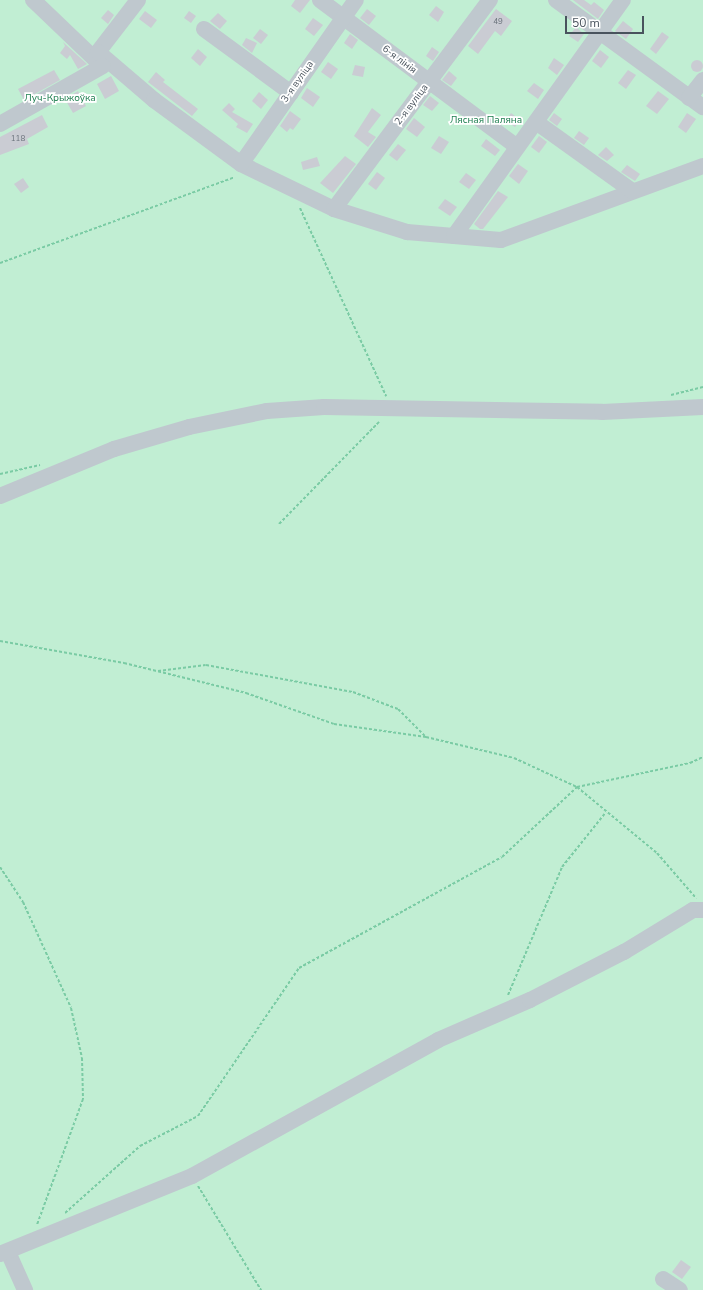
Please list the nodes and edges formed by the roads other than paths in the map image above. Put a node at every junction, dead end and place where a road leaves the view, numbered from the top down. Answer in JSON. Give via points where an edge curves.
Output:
{"nodes":[{"id":1,"x":33,"y":0,"type":"edge"},
{"id":2,"x":138,"y":0,"type":"edge"},
{"id":3,"x":320,"y":0,"type":"edge"},
{"id":4,"x":356,"y":0,"type":"edge"},
{"id":5,"x":490,"y":0,"type":"edge"},
{"id":6,"x":556,"y":0,"type":"edge"},
{"id":7,"x":623,"y":0,"type":"edge"},
{"id":8,"x":343,"y":17,"type":"junction"},
{"id":9,"x":204,"y":29,"type":"dead end"},
{"id":10,"x":600,"y":32,"type":"junction"},
{"id":11,"x":103,"y":66,"type":"junction"},
{"id":12,"x":703,"y":80,"type":"edge"},
{"id":13,"x":429,"y":82,"type":"junction"},
{"id":14,"x":291,"y":93,"type":"junction"},
{"id":15,"x":689,"y":98,"type":"junction"},
{"id":16,"x":148,"y":106,"type":"dead end"},
{"id":17,"x":703,"y":107,"type":"edge"},
{"id":18,"x":536,"y":122,"type":"junction"},
{"id":19,"x":0,"y":124,"type":"edge"},
{"id":20,"x":517,"y":147,"type":"junction"},
{"id":21,"x":703,"y":166,"type":"edge"},
{"id":22,"x":241,"y":172,"type":"junction"},
{"id":23,"x":632,"y":191,"type":"junction"},
{"id":24,"x":334,"y":209,"type":"junction"},
{"id":25,"x":454,"y":236,"type":"junction"},
{"id":26,"x":703,"y":407,"type":"edge"},
{"id":27,"x":0,"y":496,"type":"edge"},
{"id":28,"x":701,"y":906,"type":"edge"},
{"id":29,"x":4,"y":1253,"type":"edge"},
{"id":30,"x":663,"y":1279,"type":"dead end"},
{"id":31,"x":25,"y":1290,"type":"edge"},
{"id":32,"x":680,"y":1290,"type":"edge"}],
"edges":[{"from":1,"to":11,"type":"street"},
{"from":2,"to":22,"type":"street","via":[[98,52]]},
{"from":3,"to":8,"type":"street","name":"6-я лінія"},
{"from":4,"to":8,"type":"street","name":"3-я вуліца"},
{"from":5,"to":13,"type":"street","name":"2-я вуліца"},
{"from":6,"to":10,"type":"street"},
{"from":7,"to":10,"type":"street"},
{"from":8,"to":13,"type":"street","name":"6-я лінія"},
{"from":8,"to":14,"type":"street","name":"3-я вуліца"},
{"from":9,"to":14,"type":"street"},
{"from":10,"to":15,"type":"street"},
{"from":10,"to":18,"type":"street"},
{"from":11,"to":16,"type":"street"},
{"from":11,"to":19,"type":"street"},
{"from":12,"to":15,"type":"street"},
{"from":13,"to":20,"type":"street","name":"6-я лінія"},
{"from":13,"to":24,"type":"street","name":"2-я вуліца"},
{"from":14,"to":22,"type":"street","name":"3-я вуліца"},
{"from":15,"to":17,"type":"street"},
{"from":18,"to":20,"type":"street"},
{"from":18,"to":23,"type":"street"},
{"from":20,"to":25,"type":"street"},
{"from":21,"to":23,"type":"street"},
{"from":22,"to":24,"type":"street"},
{"from":23,"to":25,"type":"street","via":[[501,240]]},
{"from":24,"to":25,"type":"street","via":[[407,232]]},
{"from":26,"to":27,"type":"street","via":[[602,412],[391,405],[267,411],[189,427],[114,449]]},
{"from":28,"to":29,"type":"street","via":[[624,952],[500,1013],[438,1040],[192,1176]]},
{"from":29,"to":31,"type":"street"},
{"from":30,"to":32,"type":"street"}]}
